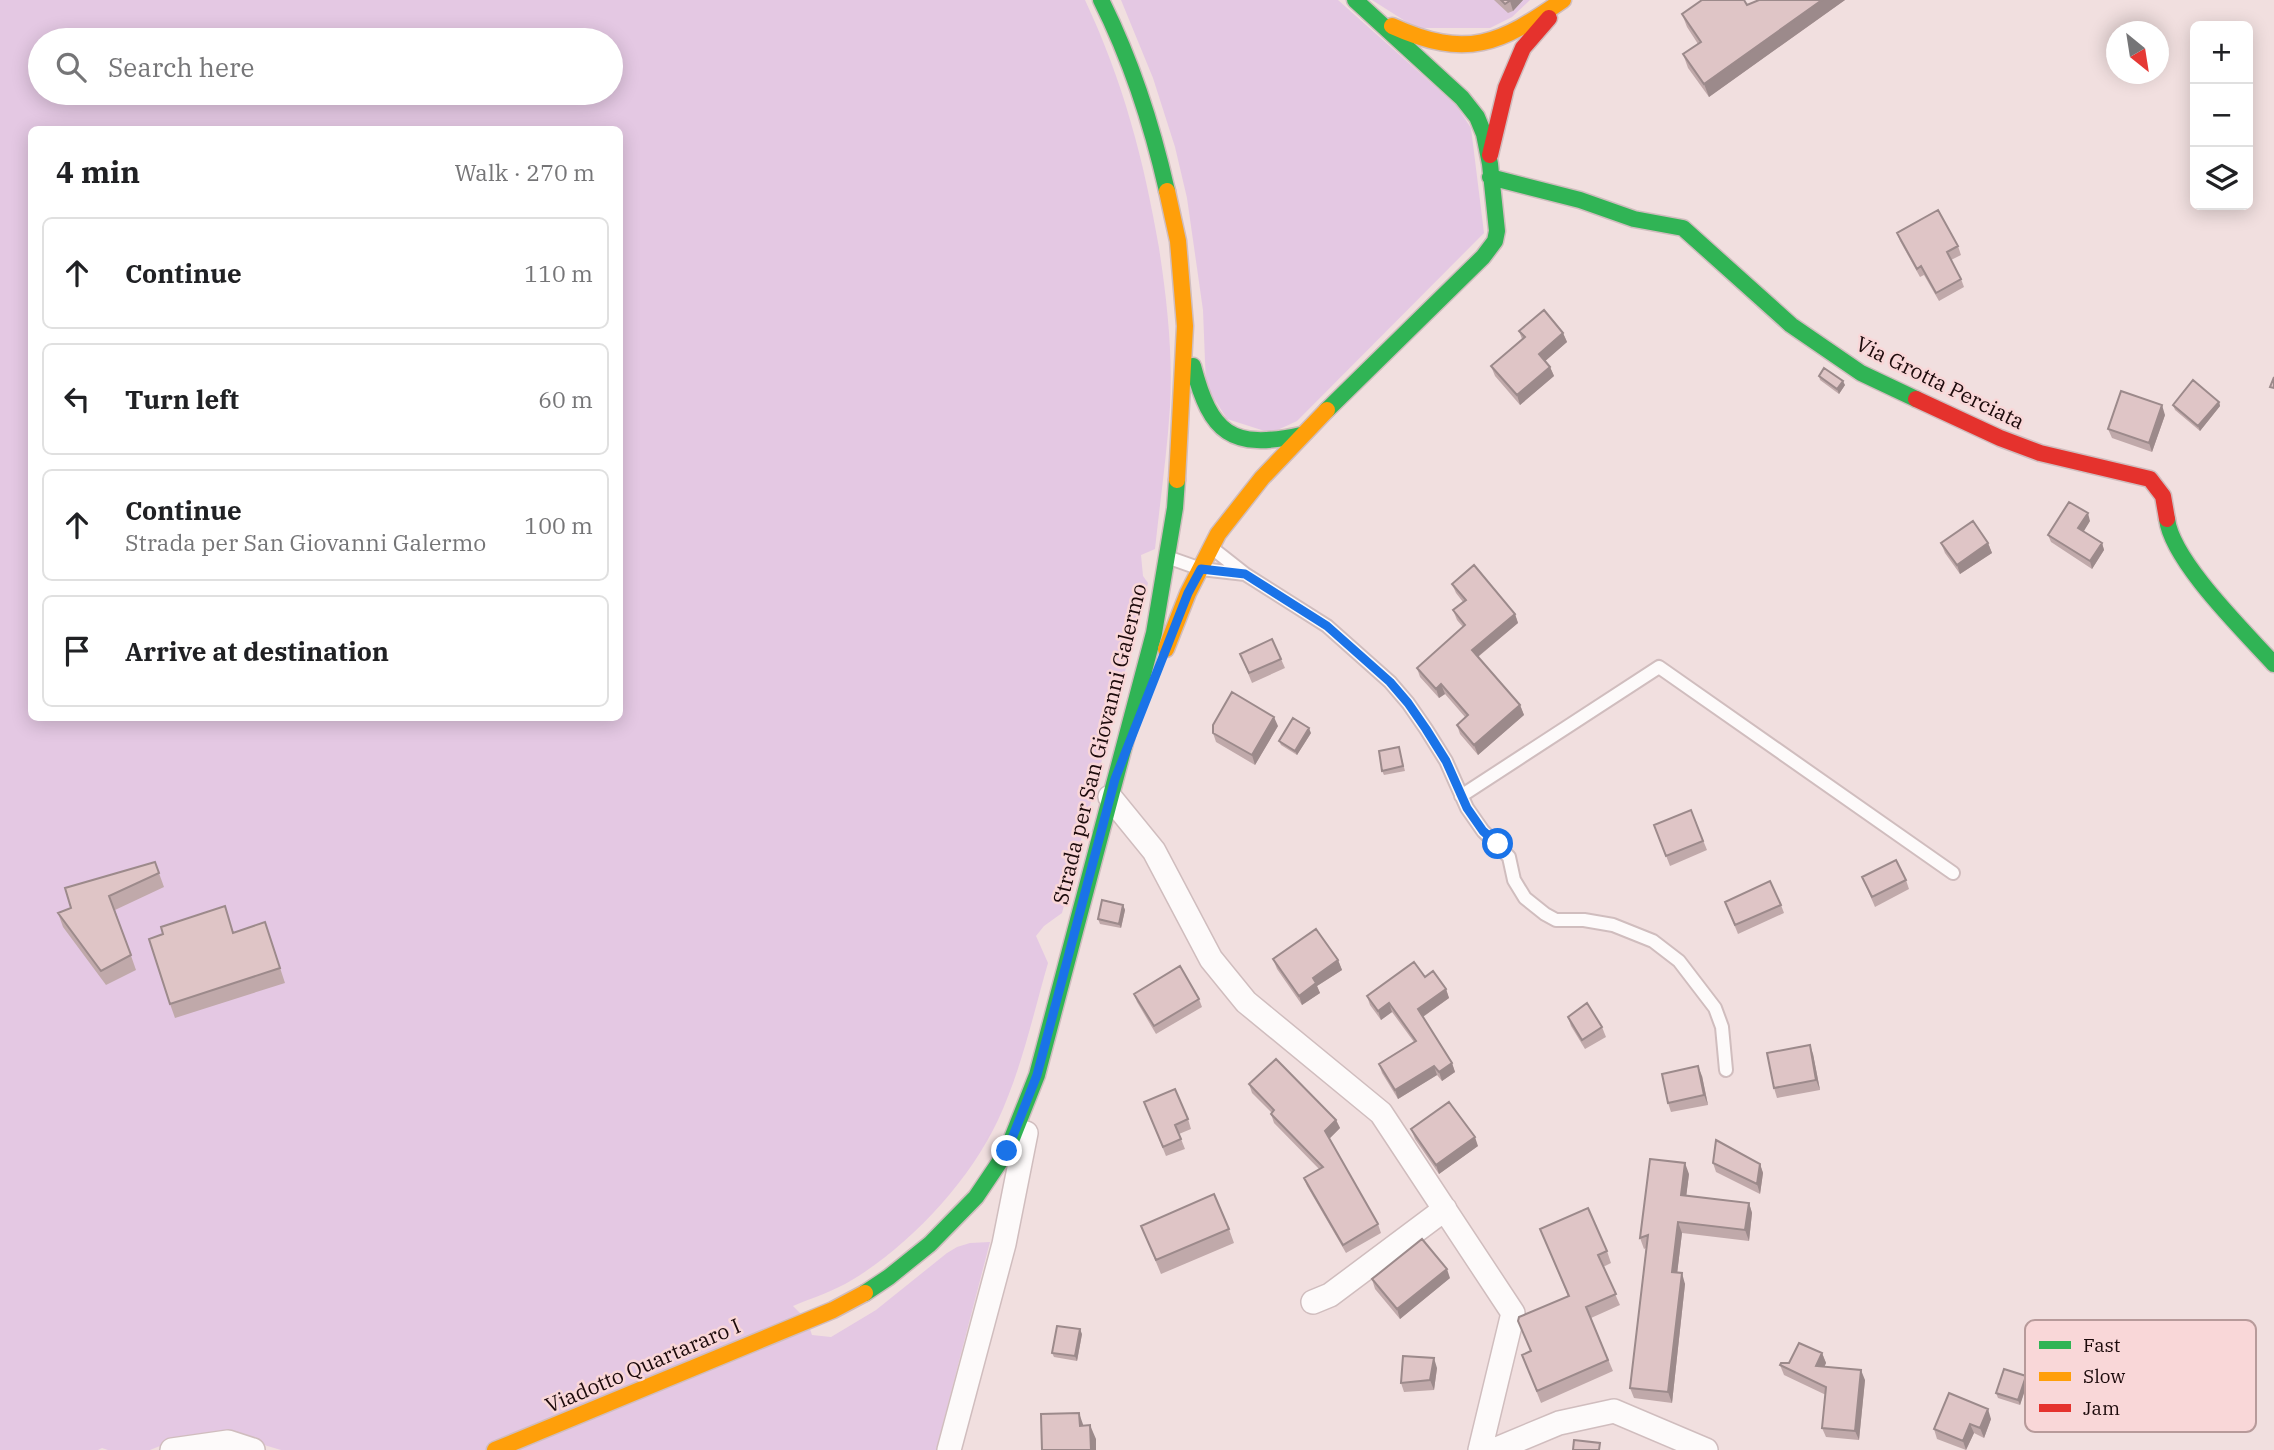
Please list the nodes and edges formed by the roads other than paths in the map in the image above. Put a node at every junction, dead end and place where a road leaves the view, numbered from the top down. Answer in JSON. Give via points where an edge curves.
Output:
{"nodes":[{"id":1,"x":1101,"y":0,"type":"edge"},
{"id":2,"x":1354,"y":0,"type":"edge"},
{"id":3,"x":1564,"y":0,"type":"edge"},
{"id":4,"x":1377,"y":19,"type":"junction"},
{"id":5,"x":1490,"y":169,"type":"junction"},
{"id":6,"x":1185,"y":326,"type":"junction"},
{"id":7,"x":1301,"y":435,"type":"junction"},
{"id":8,"x":1211,"y":548,"type":"junction"},
{"id":9,"x":1167,"y":557,"type":"junction"},
{"id":10,"x":1201,"y":569,"type":"junction"},
{"id":11,"x":1245,"y":574,"type":"junction"},
{"id":12,"x":2274,"y":664,"type":"edge"},
{"id":13,"x":1113,"y":788,"type":"junction"},
{"id":14,"x":1461,"y":796,"type":"junction"},
{"id":15,"x":1953,"y":873,"type":"dead end"},
{"id":16,"x":1726,"y":1070,"type":"dead end"},
{"id":17,"x":1037,"y":1075,"type":"junction"},
{"id":18,"x":1445,"y":1209,"type":"junction"},
{"id":19,"x":1313,"y":1302,"type":"dead end"},
{"id":20,"x":807,"y":1320,"type":"joint"},
{"id":21,"x":172,"y":1450,"type":"edge"},
{"id":22,"x":253,"y":1450,"type":"edge"},
{"id":23,"x":495,"y":1450,"type":"edge"},
{"id":24,"x":949,"y":1450,"type":"edge"},
{"id":25,"x":1480,"y":1450,"type":"edge"},
{"id":26,"x":1494,"y":1450,"type":"edge"},
{"id":27,"x":1706,"y":1450,"type":"edge"}],
"edges":[{"from":1,"to":6,"type":"main road","name":"Strada per San Giovanni Galermo","via":[[1119,36],[1156,143],[1178,241]]},
{"from":2,"to":4,"type":"main road"},
{"from":3,"to":4,"type":"main road","via":[[1526,26],[1475,43],[1449,44],[1409,34]]},
{"from":3,"to":5,"type":"main road","via":[[1523,48],[1506,88]]},
{"from":4,"to":5,"type":"main road","via":[[1476,115]]},
{"from":5,"to":7,"type":"main road","via":[[1497,239]]},
{"from":5,"to":12,"type":"main road","name":"Via Grotta Perciata","via":[[1634,219],[1683,228],[1791,325],[1861,373],[2040,453],[2150,479],[2166,502],[2174,543],[2207,589]]},
{"from":6,"to":7,"type":"main road","via":[[1198,389],[1214,422],[1244,440],[1278,441]]},
{"from":6,"to":9,"type":"main road","name":"Strada per San Giovanni Galermo","via":[[1180,444]]},
{"from":7,"to":8,"type":"main road","via":[[1262,478]]},
{"from":8,"to":10,"type":"main road"},
{"from":8,"to":11,"type":"lane"},
{"from":9,"to":10,"type":"lane"},
{"from":9,"to":13,"type":"main road","name":"Strada per San Giovanni Galermo","via":[[1154,633]]},
{"from":10,"to":11,"type":"lane"},
{"from":10,"to":13,"type":"main road"},
{"from":11,"to":14,"type":"lane","via":[[1327,626],[1390,682],[1446,761]]},
{"from":13,"to":17,"type":"main road","name":"Strada per San Giovanni Galermo"},
{"from":13,"to":18,"type":"street","via":[[1154,851],[1210,960],[1246,1002],[1381,1113]]},
{"from":14,"to":15,"type":"lane","via":[[1659,667]]},
{"from":14,"to":16,"type":"lane","via":[[1483,831],[1509,857],[1514,880],[1525,898],[1545,914],[1556,920],[1614,925],[1653,941],[1679,961],[1715,1008],[1722,1027]]},
{"from":17,"to":20,"type":"main road","name":"Strada per San Giovanni Galermo","via":[[1007,1151],[976,1197],[888,1278]]},
{"from":17,"to":24,"type":"street","via":[[1004,1244]]},
{"from":18,"to":19,"type":"street"},
{"from":18,"to":25,"type":"street","via":[[1513,1313]]},
{"from":20,"to":23,"type":"main road","name":"Viadotto Quartararo I"},
{"from":21,"to":22,"type":"street","via":[[228,1442]]},
{"from":26,"to":27,"type":"street","via":[[1559,1423],[1614,1411]]}]}
